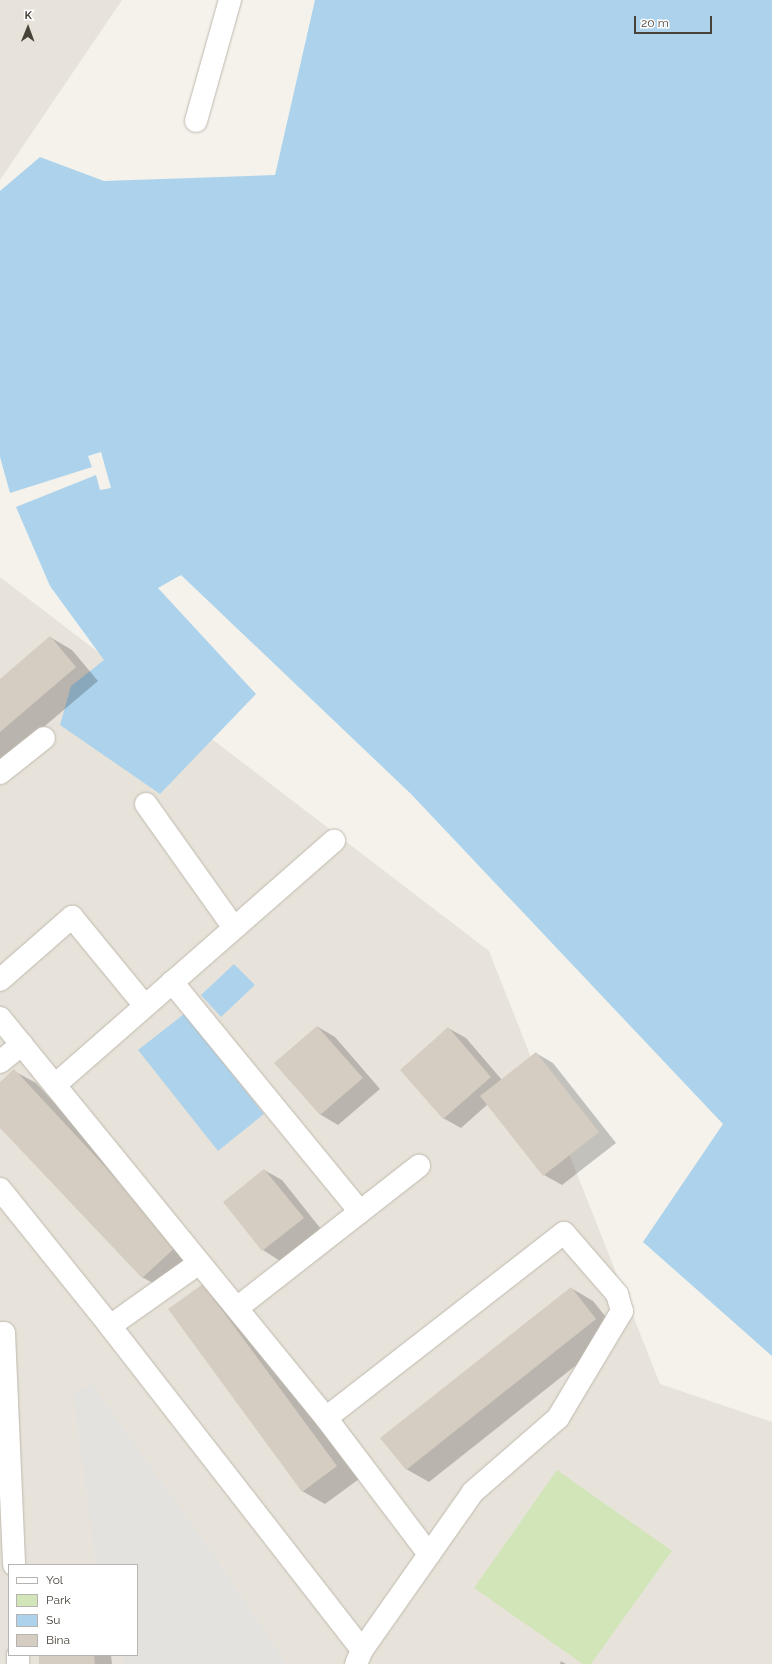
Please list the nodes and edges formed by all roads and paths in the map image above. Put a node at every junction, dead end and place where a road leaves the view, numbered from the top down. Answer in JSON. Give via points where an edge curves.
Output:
{"nodes":[{"id":1,"x":230,"y":0,"type":"edge"},
{"id":2,"x":196,"y":121,"type":"dead end"},
{"id":3,"x":44,"y":738,"type":"dead end"},
{"id":4,"x":0,"y":773,"type":"edge"},
{"id":5,"x":146,"y":804,"type":"dead end"},
{"id":6,"x":334,"y":840,"type":"dead end"},
{"id":7,"x":234,"y":928,"type":"junction"},
{"id":8,"x":0,"y":980,"type":"edge"},
{"id":9,"x":172,"y":982,"type":"junction"},
{"id":10,"x":145,"y":1006,"type":"junction"},
{"id":11,"x":0,"y":1018,"type":"edge"},
{"id":12,"x":22,"y":1044,"type":"junction"},
{"id":13,"x":0,"y":1062,"type":"edge"},
{"id":14,"x":55,"y":1085,"type":"junction"},
{"id":15,"x":419,"y":1166,"type":"dead end"},
{"id":16,"x":0,"y":1189,"type":"edge"},
{"id":17,"x":360,"y":1212,"type":"junction"},
{"id":18,"x":199,"y":1263,"type":"junction"},
{"id":19,"x":237,"y":1308,"type":"junction"},
{"id":20,"x":110,"y":1326,"type":"junction"},
{"id":21,"x":2,"y":1334,"type":"edge"},
{"id":22,"x":326,"y":1418,"type":"junction"},
{"id":23,"x":429,"y":1554,"type":"junction"},
{"id":24,"x":14,"y":1564,"type":"edge"},
{"id":25,"x":359,"y":1657,"type":"edge"}],
"edges":[{"from":1,"to":2,"type":"street"},
{"from":3,"to":4,"type":"street"},
{"from":5,"to":7,"type":"street"},
{"from":6,"to":7,"type":"street"},
{"from":7,"to":9,"type":"street"},
{"from":8,"to":10,"type":"street","via":[[72,917]]},
{"from":9,"to":10,"type":"street"},
{"from":9,"to":17,"type":"street"},
{"from":10,"to":14,"type":"street"},
{"from":11,"to":12,"type":"street"},
{"from":12,"to":13,"type":"street"},
{"from":12,"to":14,"type":"street"},
{"from":14,"to":18,"type":"street"},
{"from":15,"to":17,"type":"street"},
{"from":16,"to":20,"type":"street"},
{"from":17,"to":19,"type":"street"},
{"from":18,"to":19,"type":"street"},
{"from":18,"to":20,"type":"street"},
{"from":19,"to":22,"type":"street"},
{"from":20,"to":25,"type":"street"},
{"from":21,"to":24,"type":"street"},
{"from":22,"to":23,"type":"street"},
{"from":22,"to":23,"type":"street","via":[[564,1233],[616,1294],[622,1311],[558,1418],[473,1492]]},
{"from":23,"to":25,"type":"street"}]}
